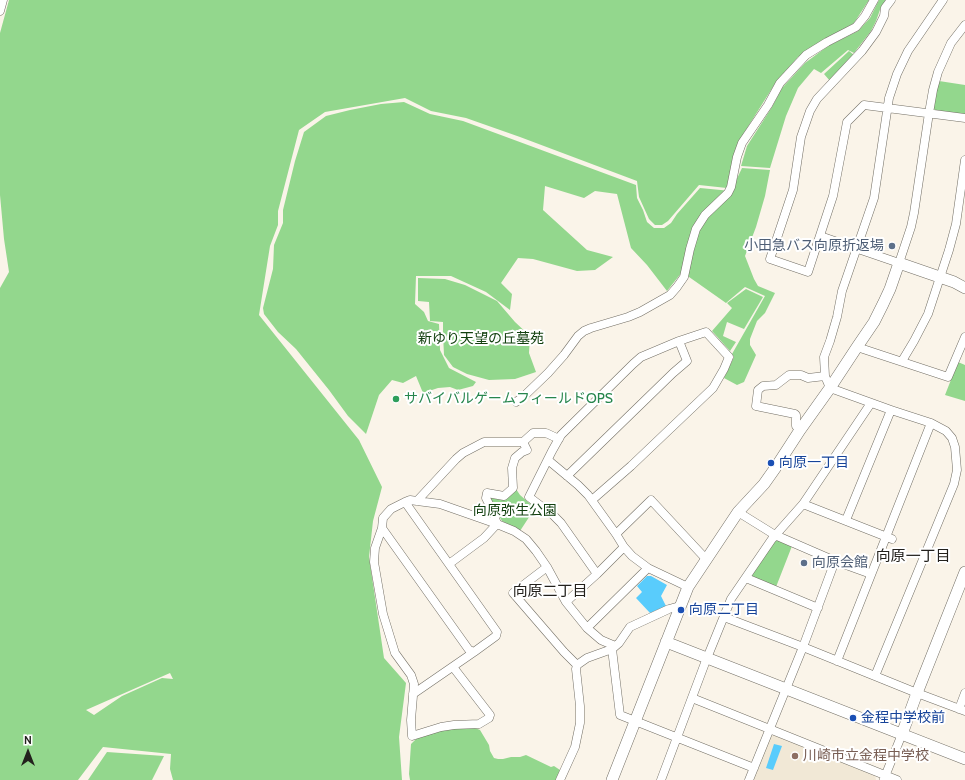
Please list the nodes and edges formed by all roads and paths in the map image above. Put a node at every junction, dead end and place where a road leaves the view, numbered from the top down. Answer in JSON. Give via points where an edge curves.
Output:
{"nodes":[{"id":1,"x":3,"y":0,"type":"edge"},
{"id":2,"x":874,"y":0,"type":"edge"},
{"id":3,"x":891,"y":0,"type":"edge"},
{"id":4,"x":944,"y":0,"type":"edge"},
{"id":5,"x":0,"y":11,"type":"edge"},
{"id":6,"x":965,"y":25,"type":"edge"},
{"id":7,"x":888,"y":107,"type":"junction"},
{"id":8,"x":929,"y":113,"type":"junction"},
{"id":9,"x":965,"y":118,"type":"edge"},
{"id":10,"x":965,"y":160,"type":"edge"},
{"id":11,"x":820,"y":236,"type":"junction"},
{"id":12,"x":857,"y":249,"type":"junction"},
{"id":13,"x":899,"y":263,"type":"junction"},
{"id":14,"x":940,"y":278,"type":"junction"},
{"id":15,"x":965,"y":288,"type":"edge"},
{"id":16,"x":965,"y":337,"type":"edge"},
{"id":17,"x":679,"y":342,"type":"junction"},
{"id":18,"x":857,"y":347,"type":"junction"},
{"id":19,"x":902,"y":361,"type":"junction"},
{"id":20,"x":825,"y":376,"type":"junction"},
{"id":21,"x":830,"y":388,"type":"junction"},
{"id":22,"x":516,"y":402,"type":"dead end"},
{"id":23,"x":871,"y":403,"type":"junction"},
{"id":24,"x":891,"y":410,"type":"junction"},
{"id":25,"x":930,"y":423,"type":"junction"},
{"id":26,"x":800,"y":430,"type":"junction"},
{"id":27,"x":559,"y":439,"type":"junction"},
{"id":28,"x":523,"y":442,"type":"junction"},
{"id":29,"x":548,"y":460,"type":"junction"},
{"id":30,"x":567,"y":476,"type":"junction"},
{"id":31,"x":592,"y":500,"type":"junction"},
{"id":32,"x":417,"y":501,"type":"junction"},
{"id":33,"x":405,"y":502,"type":"junction"},
{"id":34,"x":803,"y":504,"type":"junction"},
{"id":35,"x":738,"y":512,"type":"junction"},
{"id":36,"x":846,"y":520,"type":"junction"},
{"id":37,"x":497,"y":524,"type":"junction"},
{"id":38,"x":382,"y":528,"type":"junction"},
{"id":39,"x":616,"y":534,"type":"junction"},
{"id":40,"x":775,"y":535,"type":"junction"},
{"id":41,"x":889,"y":538,"type":"junction"},
{"id":42,"x":624,"y":547,"type":"junction"},
{"id":43,"x":706,"y":559,"type":"junction"},
{"id":44,"x":835,"y":561,"type":"junction"},
{"id":45,"x":449,"y":564,"type":"junction"},
{"id":46,"x":547,"y":567,"type":"junction"},
{"id":47,"x":648,"y":568,"type":"junction"},
{"id":48,"x":964,"y":569,"type":"edge"},
{"id":49,"x":597,"y":574,"type":"junction"},
{"id":50,"x":871,"y":574,"type":"junction"},
{"id":51,"x":746,"y":578,"type":"junction"},
{"id":52,"x":688,"y":587,"type":"junction"},
{"id":53,"x":566,"y":602,"type":"junction"},
{"id":54,"x":680,"y":606,"type":"junction"},
{"id":55,"x":818,"y":608,"type":"junction"},
{"id":56,"x":724,"y":617,"type":"junction"},
{"id":57,"x":588,"y":628,"type":"junction"},
{"id":58,"x":666,"y":642,"type":"junction"},
{"id":59,"x":802,"y":647,"type":"junction"},
{"id":60,"x":614,"y":648,"type":"junction"},
{"id":61,"x":474,"y":652,"type":"junction"},
{"id":62,"x":707,"y":658,"type":"junction"},
{"id":63,"x":837,"y":661,"type":"junction"},
{"id":64,"x":577,"y":665,"type":"junction"},
{"id":65,"x":452,"y":667,"type":"junction"},
{"id":66,"x":875,"y":676,"type":"junction"},
{"id":67,"x":786,"y":689,"type":"junction"},
{"id":68,"x":917,"y":693,"type":"junction"},
{"id":69,"x":965,"y":693,"type":"edge"},
{"id":70,"x":413,"y":694,"type":"junction"},
{"id":71,"x":692,"y":698,"type":"junction"},
{"id":72,"x":962,"y":710,"type":"edge"},
{"id":73,"x":635,"y":722,"type":"junction"},
{"id":74,"x":769,"y":729,"type":"junction"},
{"id":75,"x":902,"y":734,"type":"junction"},
{"id":76,"x":676,"y":738,"type":"junction"},
{"id":77,"x":965,"y":759,"type":"edge"},
{"id":78,"x":754,"y":768,"type":"junction"},
{"id":79,"x":885,"y":778,"type":"edge"},
{"id":80,"x":664,"y":779,"type":"edge"},
{"id":81,"x":560,"y":780,"type":"edge"},
{"id":82,"x":612,"y":780,"type":"edge"},
{"id":83,"x":750,"y":780,"type":"edge"},
{"id":84,"x":897,"y":780,"type":"edge"}],
"edges":[{"from":1,"to":5,"type":"street"},
{"from":2,"to":22,"type":"street","via":[[856,27],[806,55],[780,83],[742,143],[728,193],[705,215],[696,229],[684,277],[670,295],[640,312],[584,331],[548,372]]},
{"from":3,"to":11,"type":"street","via":[[885,8],[876,32],[862,51],[817,99],[810,111],[801,137],[793,190],[770,259],[808,272]]},
{"from":4,"to":7,"type":"street","via":[[908,51],[888,98]]},
{"from":6,"to":8,"type":"street","via":[[938,72]]},
{"from":7,"to":8,"type":"street"},
{"from":7,"to":11,"type":"street","via":[[864,105],[847,122],[833,196]]},
{"from":7,"to":12,"type":"street","via":[[874,198]]},
{"from":8,"to":9,"type":"street"},
{"from":8,"to":13,"type":"street","via":[[914,213]]},
{"from":10,"to":14,"type":"street","via":[[956,224]]},
{"from":11,"to":12,"type":"street"},
{"from":12,"to":13,"type":"street"},
{"from":12,"to":20,"type":"street","via":[[842,291],[838,317],[824,357]]},
{"from":13,"to":14,"type":"street"},
{"from":13,"to":18,"type":"street","via":[[874,322]]},
{"from":14,"to":15,"type":"street"},
{"from":14,"to":19,"type":"street","via":[[928,314]]},
{"from":16,"to":19,"type":"street","via":[[948,377]]},
{"from":17,"to":27,"type":"street","via":[[641,357]]},
{"from":17,"to":30,"type":"street","via":[[687,361]]},
{"from":17,"to":31,"type":"street","via":[[706,332],[729,357],[724,369],[713,388]]},
{"from":18,"to":19,"type":"street"},
{"from":18,"to":21,"type":"street"},
{"from":20,"to":21,"type":"street"},
{"from":20,"to":26,"type":"street","via":[[808,378],[789,375],[776,385],[763,386],[758,390],[756,406],[796,414],[796,426]]},
{"from":21,"to":23,"type":"street"},
{"from":21,"to":26,"type":"street"},
{"from":23,"to":24,"type":"street"},
{"from":23,"to":34,"type":"street"},
{"from":24,"to":25,"type":"street"},
{"from":24,"to":36,"type":"street"},
{"from":25,"to":41,"type":"street"},
{"from":25,"to":66,"type":"street","via":[[946,431],[952,438],[957,470],[954,484]]},
{"from":26,"to":35,"type":"street","via":[[764,484]]},
{"from":27,"to":28,"type":"street","via":[[546,433],[533,433]]},
{"from":27,"to":29,"type":"street"},
{"from":28,"to":32,"type":"street","via":[[484,442],[464,452]]},
{"from":28,"to":37,"type":"street","via":[[527,450],[515,458],[512,468],[513,488],[504,496],[487,493],[486,498]]},
{"from":29,"to":30,"type":"street"},
{"from":29,"to":49,"type":"street","via":[[529,497],[561,522]]},
{"from":30,"to":31,"type":"street"},
{"from":31,"to":39,"type":"street"},
{"from":32,"to":33,"type":"street"},
{"from":32,"to":37,"type":"street","via":[[440,504]]},
{"from":33,"to":38,"type":"street","via":[[391,509],[383,518]]},
{"from":33,"to":45,"type":"street"},
{"from":34,"to":36,"type":"street"},
{"from":34,"to":40,"type":"street"},
{"from":35,"to":40,"type":"street"},
{"from":35,"to":43,"type":"street"},
{"from":36,"to":41,"type":"street"},
{"from":37,"to":45,"type":"street","via":[[484,538]]},
{"from":37,"to":46,"type":"street","via":[[526,539]]},
{"from":38,"to":61,"type":"street","via":[[469,650]]},
{"from":38,"to":70,"type":"street","via":[[375,548],[374,562],[383,614],[395,653],[411,675],[414,684]]},
{"from":39,"to":42,"type":"street"},
{"from":39,"to":43,"type":"street","via":[[651,500]]},
{"from":40,"to":44,"type":"street"},
{"from":40,"to":51,"type":"street"},
{"from":41,"to":50,"type":"street"},
{"from":42,"to":47,"type":"street"},
{"from":42,"to":49,"type":"street"},
{"from":43,"to":52,"type":"street"},
{"from":44,"to":50,"type":"street"},
{"from":44,"to":55,"type":"street"},
{"from":45,"to":61,"type":"street","via":[[498,632]]},
{"from":46,"to":53,"type":"street"},
{"from":46,"to":64,"type":"street","via":[[513,593]]},
{"from":47,"to":52,"type":"street"},
{"from":47,"to":57,"type":"street"},
{"from":48,"to":68,"type":"street"},
{"from":49,"to":53,"type":"street"},
{"from":50,"to":63,"type":"street"},
{"from":51,"to":55,"type":"street"},
{"from":51,"to":56,"type":"street","via":[[731,599]]},
{"from":52,"to":54,"type":"street"},
{"from":53,"to":57,"type":"street"},
{"from":54,"to":58,"type":"street"},
{"from":54,"to":60,"type":"street","via":[[630,627]]},
{"from":55,"to":59,"type":"street"},
{"from":56,"to":59,"type":"street"},
{"from":56,"to":62,"type":"street"},
{"from":57,"to":60,"type":"street"},
{"from":58,"to":62,"type":"street"},
{"from":58,"to":73,"type":"street"},
{"from":59,"to":63,"type":"street"},
{"from":59,"to":67,"type":"street"},
{"from":60,"to":64,"type":"street","via":[[587,658]]},
{"from":60,"to":73,"type":"street","via":[[620,715]]},
{"from":61,"to":65,"type":"street"},
{"from":62,"to":67,"type":"street"},
{"from":62,"to":71,"type":"street"},
{"from":63,"to":66,"type":"street"},
{"from":64,"to":81,"type":"street","via":[[580,723],[575,747]]},
{"from":65,"to":70,"type":"street"},
{"from":65,"to":70,"type":"street","via":[[490,715],[489,718],[480,724],[441,727],[412,736]]},
{"from":66,"to":68,"type":"street"},
{"from":67,"to":74,"type":"street"},
{"from":67,"to":75,"type":"street"},
{"from":68,"to":72,"type":"street"},
{"from":68,"to":75,"type":"street"},
{"from":69,"to":72,"type":"street"},
{"from":71,"to":74,"type":"street"},
{"from":71,"to":76,"type":"street"},
{"from":73,"to":76,"type":"street"},
{"from":73,"to":82,"type":"street"},
{"from":74,"to":78,"type":"street"},
{"from":74,"to":79,"type":"street"},
{"from":75,"to":77,"type":"street"},
{"from":75,"to":79,"type":"street"},
{"from":76,"to":78,"type":"street"},
{"from":76,"to":80,"type":"street"},
{"from":78,"to":83,"type":"street"},
{"from":79,"to":84,"type":"street"}]}
